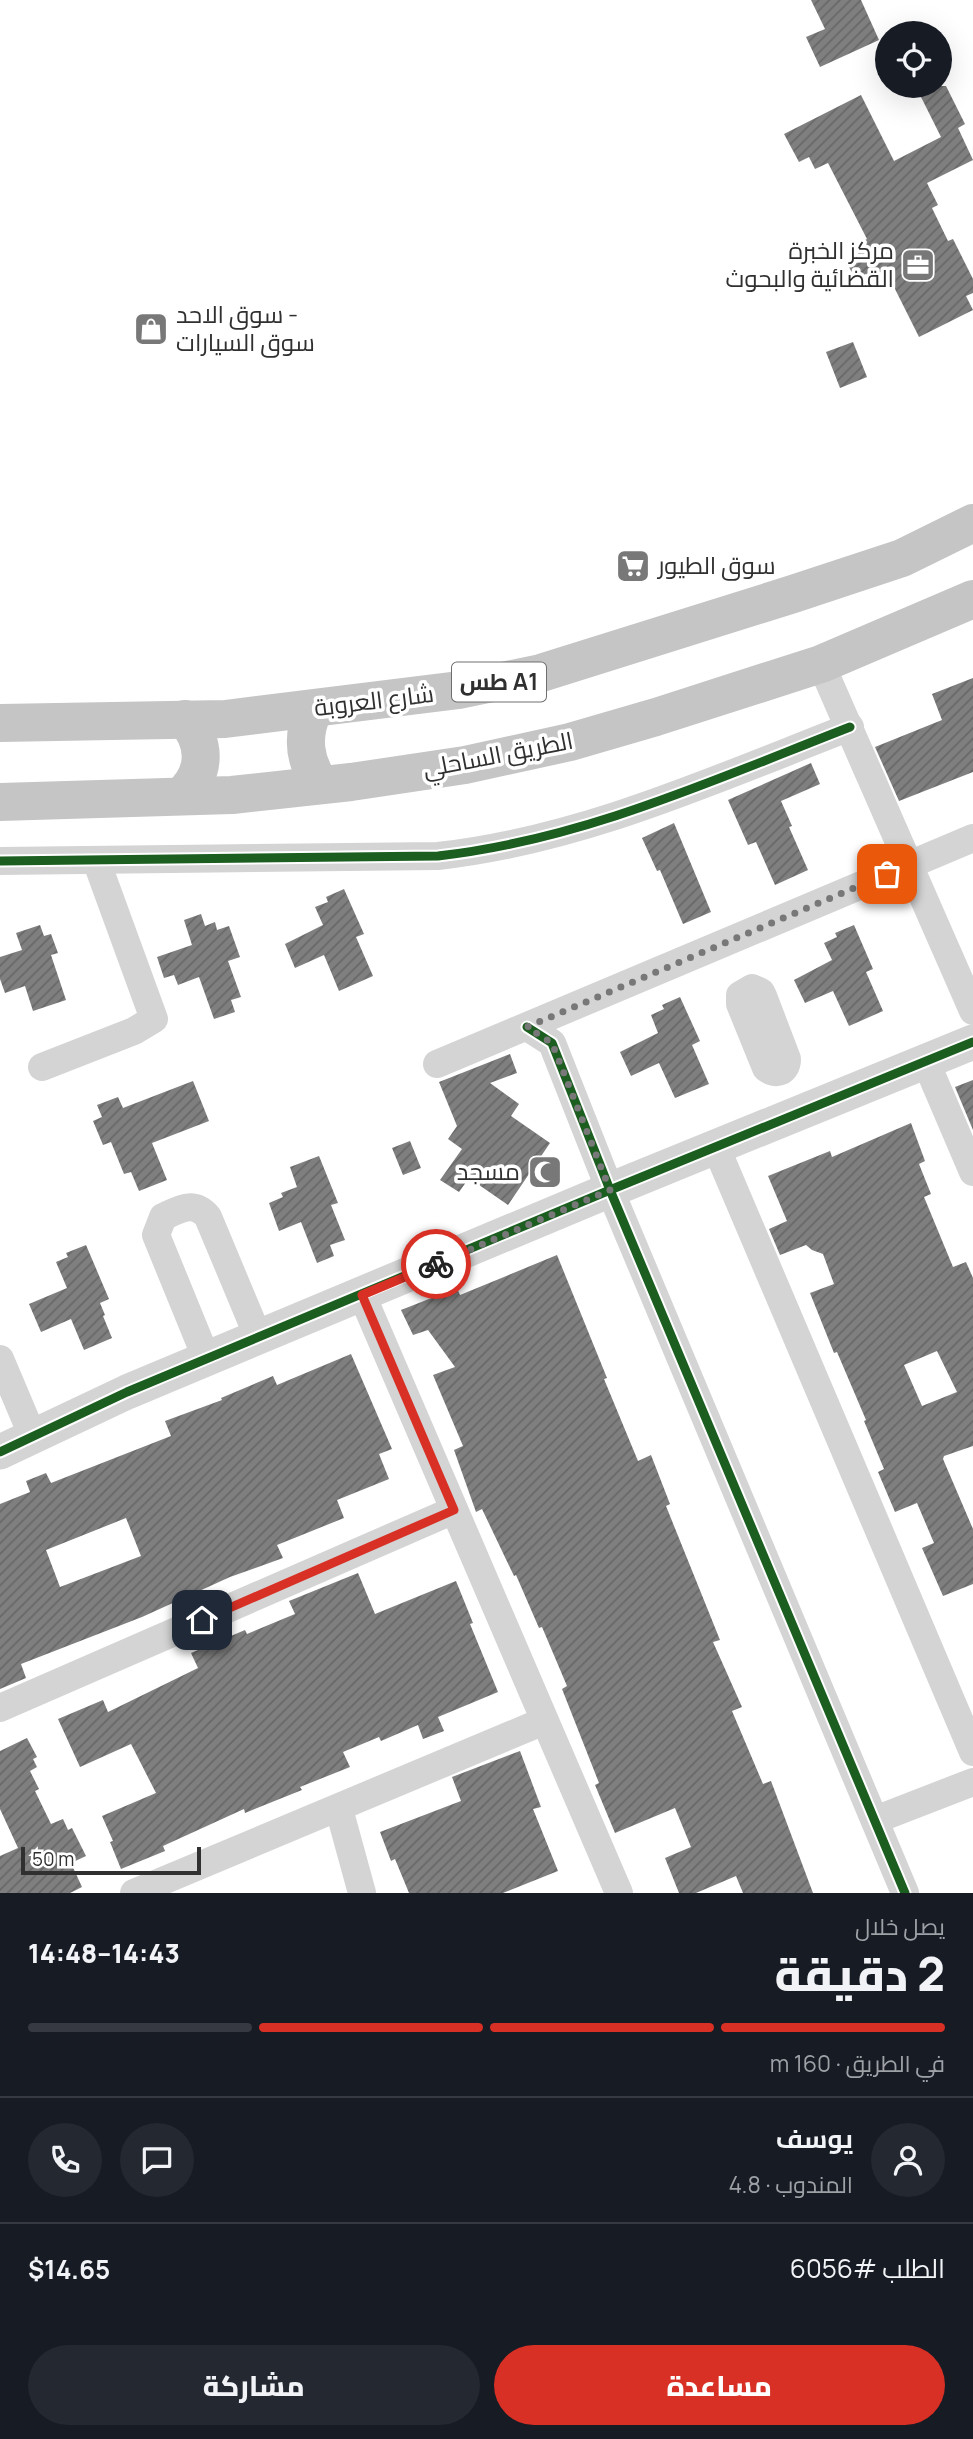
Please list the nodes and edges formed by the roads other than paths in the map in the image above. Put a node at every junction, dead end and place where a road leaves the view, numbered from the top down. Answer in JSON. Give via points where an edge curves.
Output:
{"nodes":[{"id":1,"x":973,"y":523,"type":"edge"},
{"id":2,"x":973,"y":599,"type":"edge"},
{"id":3,"x":821,"y":664,"type":"junction"},
{"id":4,"x":314,"y":709,"type":"junction"},
{"id":5,"x":185,"y":719,"type":"junction"},
{"id":6,"x":0,"y":723,"type":"edge"},
{"id":7,"x":850,"y":727,"type":"junction"},
{"id":8,"x":321,"y":785,"type":"junction"},
{"id":9,"x":181,"y":796,"type":"junction"},
{"id":10,"x":0,"y":802,"type":"edge"},
{"id":11,"x":973,"y":838,"type":"edge"},
{"id":12,"x":96,"y":860,"type":"junction"},
{"id":13,"x":0,"y":861,"type":"edge"},
{"id":14,"x":910,"y":865,"type":"junction"},
{"id":15,"x":973,"y":1011,"type":"edge"},
{"id":16,"x":527,"y":1027,"type":"junction"},
{"id":17,"x":973,"y":1042,"type":"edge"},
{"id":18,"x":926,"y":1062,"type":"junction"},
{"id":19,"x":437,"y":1064,"type":"dead end"},
{"id":20,"x":42,"y":1068,"type":"dead end"},
{"id":21,"x":781,"y":1072,"type":"dead end"},
{"id":22,"x":799,"y":1114,"type":"junction"},
{"id":23,"x":716,"y":1147,"type":"junction"},
{"id":24,"x":973,"y":1172,"type":"edge"},
{"id":25,"x":610,"y":1190,"type":"junction"},
{"id":26,"x":362,"y":1295,"type":"junction"},
{"id":27,"x":259,"y":1339,"type":"junction"},
{"id":28,"x":0,"y":1359,"type":"edge"},
{"id":29,"x":206,"y":1360,"type":"junction"},
{"id":30,"x":9,"y":1404,"type":"edge"},
{"id":31,"x":33,"y":1437,"type":"junction"},
{"id":32,"x":0,"y":1452,"type":"edge"},
{"id":33,"x":454,"y":1510,"type":"junction"},
{"id":34,"x":0,"y":1708,"type":"edge"},
{"id":35,"x":544,"y":1721,"type":"junction"},
{"id":36,"x":973,"y":1752,"type":"edge"},
{"id":37,"x":973,"y":1782,"type":"edge"},
{"id":38,"x":339,"y":1809,"type":"junction"},
{"id":39,"x":875,"y":1820,"type":"junction"},
{"id":40,"x":134,"y":1893,"type":"edge"},
{"id":41,"x":362,"y":1893,"type":"edge"},
{"id":42,"x":619,"y":1893,"type":"edge"},
{"id":43,"x":905,"y":1893,"type":"edge"}],
"edges":[{"from":1,"to":4,"type":"highway","name":"شارع العروبة","number":"طس A1","via":[[902,558],[541,673],[459,690]]},
{"from":2,"to":3,"type":"highway","name":"الطريق الساحلي"},
{"from":3,"to":7,"type":"street"},
{"from":3,"to":8,"type":"highway","name":"الطريق الساحلي","via":[[570,742],[465,765]]},
{"from":4,"to":5,"type":"highway","name":"شارع العروبة","number":"طس A1"},
{"from":4,"to":8,"type":"highway","via":[[305,745]]},
{"from":5,"to":6,"type":"highway","name":"شارع العروبة","number":"طس A1"},
{"from":5,"to":9,"type":"highway","via":[[197,736],[201,755],[196,778]]},
{"from":7,"to":12,"type":"street","via":[[634,809],[558,834],[482,851],[438,856]]},
{"from":7,"to":14,"type":"street"},
{"from":8,"to":9,"type":"highway","name":"الطريق الساحلي"},
{"from":9,"to":10,"type":"highway","name":"الطريق الساحلي"},
{"from":11,"to":14,"type":"street"},
{"from":12,"to":13,"type":"street"},
{"from":12,"to":20,"type":"street","via":[[154,1019]]},
{"from":14,"to":15,"type":"street"},
{"from":14,"to":16,"type":"street"},
{"from":16,"to":19,"type":"street"},
{"from":16,"to":25,"type":"street","via":[[552,1043]]},
{"from":17,"to":18,"type":"street"},
{"from":18,"to":22,"type":"street"},
{"from":18,"to":24,"type":"street"},
{"from":21,"to":22,"type":"street"},
{"from":22,"to":23,"type":"street"},
{"from":23,"to":25,"type":"street"},
{"from":23,"to":36,"type":"street"},
{"from":25,"to":26,"type":"street"},
{"from":25,"to":39,"type":"street"},
{"from":26,"to":27,"type":"street"},
{"from":26,"to":33,"type":"street"},
{"from":27,"to":29,"type":"street"},
{"from":27,"to":29,"type":"street","via":[[208,1217],[187,1206],[163,1217],[156,1235]]},
{"from":28,"to":30,"type":"street"},
{"from":29,"to":31,"type":"street"},
{"from":30,"to":31,"type":"street"},
{"from":31,"to":32,"type":"street"},
{"from":33,"to":34,"type":"street"},
{"from":33,"to":35,"type":"street"},
{"from":35,"to":38,"type":"street"},
{"from":35,"to":42,"type":"street"},
{"from":37,"to":39,"type":"street"},
{"from":38,"to":40,"type":"street"},
{"from":38,"to":41,"type":"street"},
{"from":39,"to":43,"type":"street"}]}
